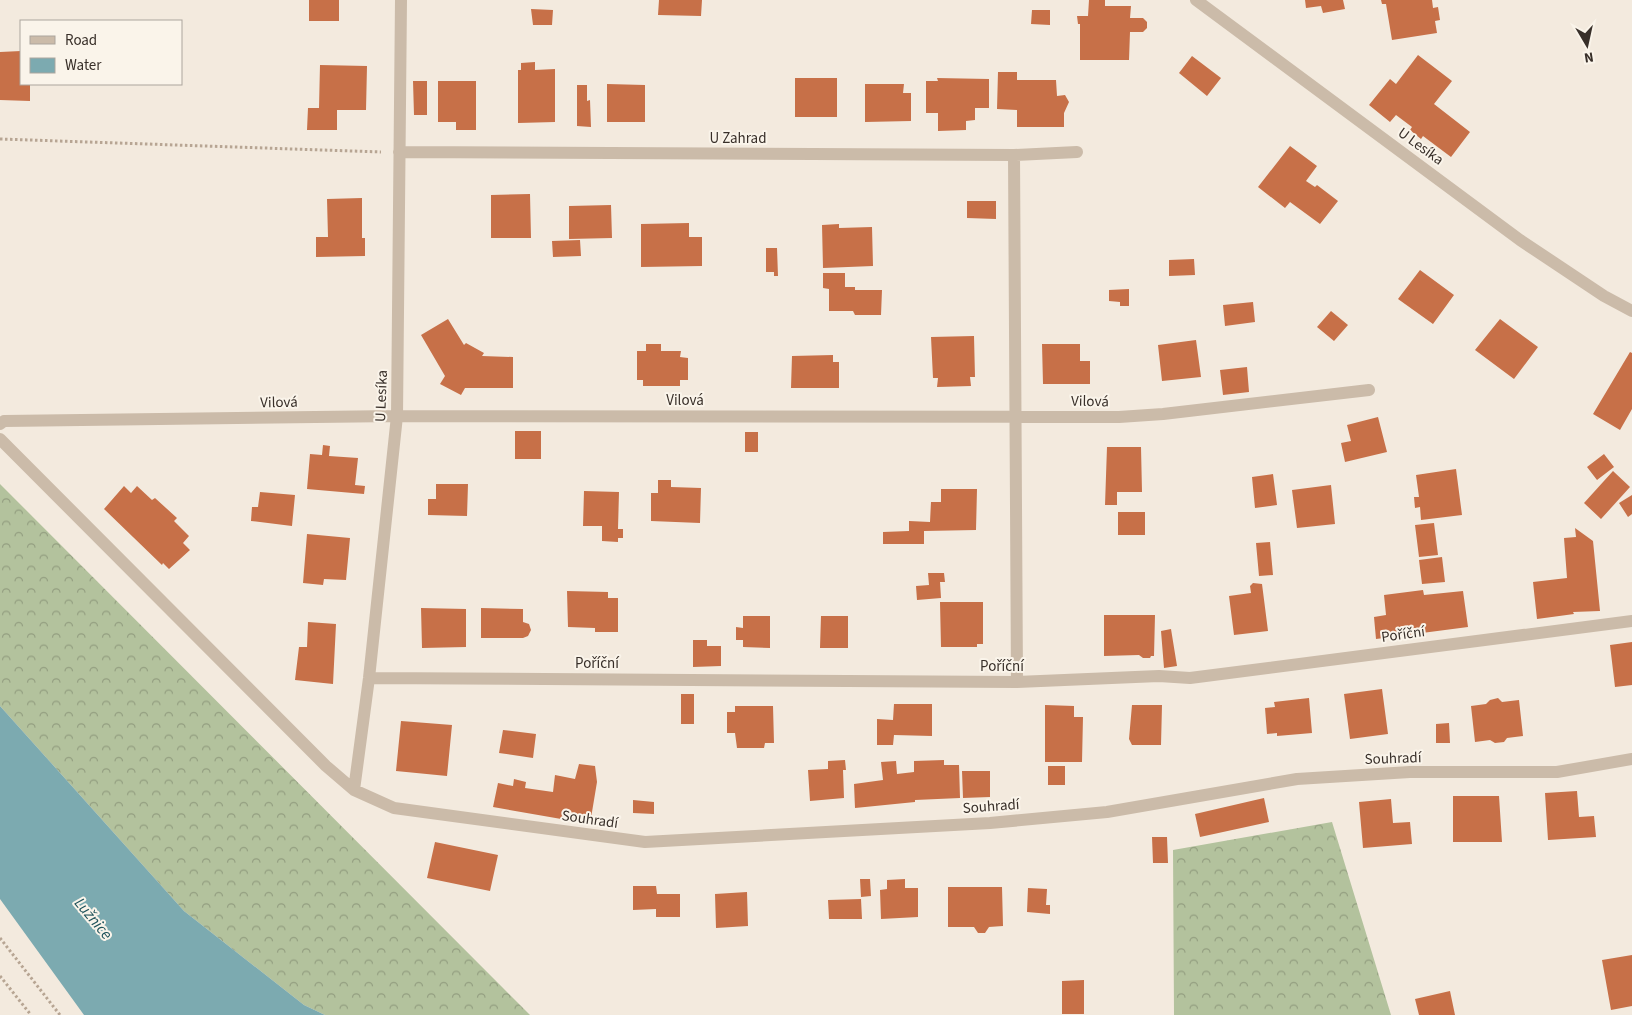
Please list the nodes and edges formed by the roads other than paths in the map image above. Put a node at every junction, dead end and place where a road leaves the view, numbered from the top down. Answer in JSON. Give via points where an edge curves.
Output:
{"nodes":[{"id":1,"x":402,"y":0,"type":"edge"},
{"id":2,"x":1196,"y":0,"type":"edge"},
{"id":3,"x":399,"y":152,"type":"junction"},
{"id":4,"x":1077,"y":152,"type":"dead end"},
{"id":5,"x":1014,"y":155,"type":"junction"},
{"id":6,"x":1632,"y":311,"type":"edge"},
{"id":7,"x":1369,"y":390,"type":"dead end"},
{"id":8,"x":397,"y":416,"type":"junction"},
{"id":9,"x":1015,"y":416,"type":"junction"},
{"id":10,"x":0,"y":424,"type":"edge"},
{"id":11,"x":0,"y":439,"type":"edge"},
{"id":12,"x":1632,"y":621,"type":"edge"},
{"id":13,"x":369,"y":678,"type":"junction"},
{"id":14,"x":1017,"y":682,"type":"junction"},
{"id":15,"x":1632,"y":759,"type":"edge"},
{"id":16,"x":354,"y":790,"type":"junction"}],
"edges":[{"from":1,"to":3,"type":"street","name":"U Lesíka"},
{"from":2,"to":6,"type":"street","name":"U Lesíka","via":[[1520,240]]},
{"from":3,"to":5,"type":"street","name":"U Zahrad"},
{"from":3,"to":8,"type":"street","name":"U Lesíka"},
{"from":4,"to":5,"type":"street","name":"U Zahrad"},
{"from":5,"to":9,"type":"street"},
{"from":7,"to":9,"type":"street","name":"Vilová","via":[[1163,414]]},
{"from":8,"to":9,"type":"street","name":"Vilová"},
{"from":8,"to":10,"type":"street","name":"Vilová","via":[[4,421]]},
{"from":8,"to":13,"type":"street","name":"U Lesíka"},
{"from":9,"to":14,"type":"street"},
{"from":11,"to":16,"type":"street","via":[[326,766]]},
{"from":12,"to":14,"type":"street","name":"Poříční","via":[[1190,678],[1159,676]]},
{"from":13,"to":14,"type":"street","name":"Poříční"},
{"from":13,"to":16,"type":"street","name":"U Lesíka"},
{"from":15,"to":16,"type":"street","name":"Souhradí","via":[[1557,772],[1410,772],[1297,779],[1107,812],[990,823],[645,842],[394,808]]}]}
